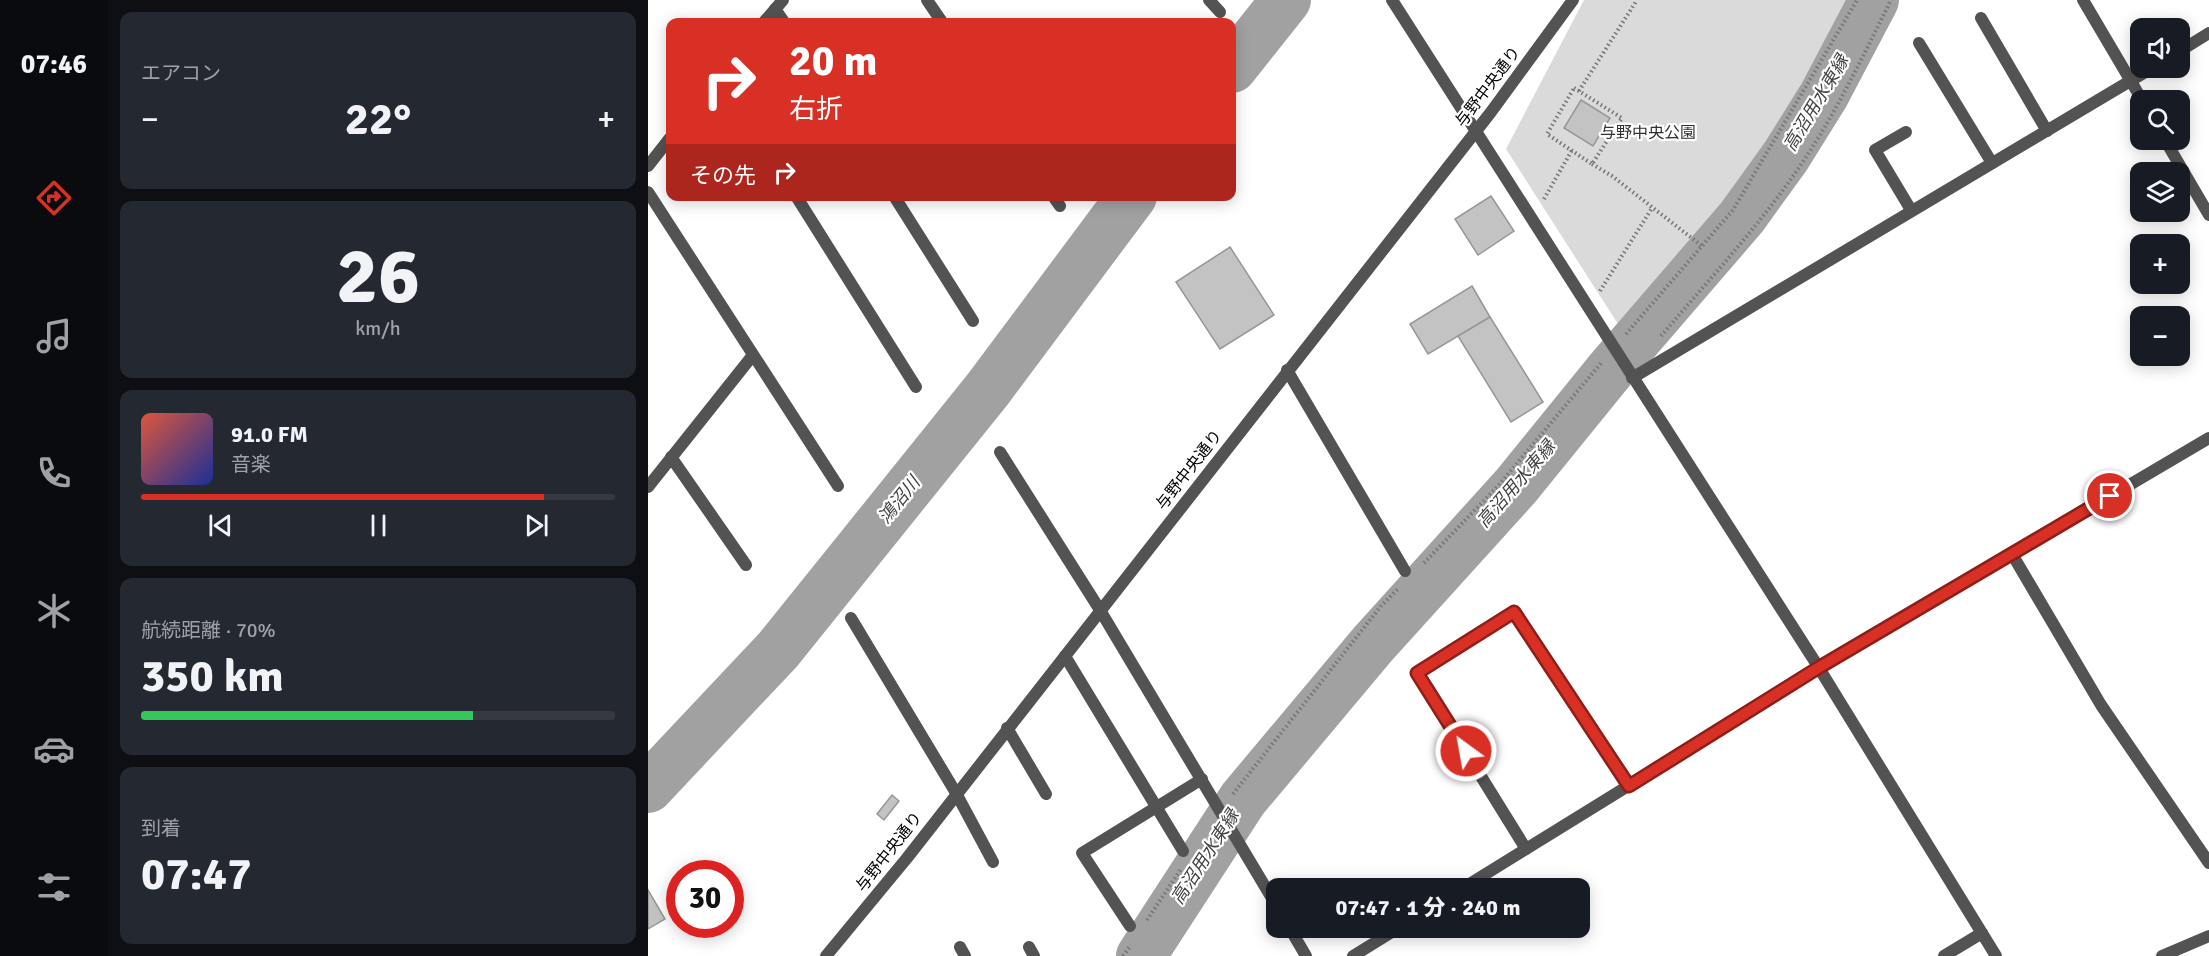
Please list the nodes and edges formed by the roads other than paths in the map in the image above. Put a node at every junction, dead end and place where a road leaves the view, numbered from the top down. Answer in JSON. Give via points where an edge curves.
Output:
{"nodes":[{"id":1,"x":927,"y":0,"type":"edge"},
{"id":2,"x":1209,"y":0,"type":"edge"},
{"id":3,"x":1392,"y":0,"type":"edge"},
{"id":4,"x":1573,"y":0,"type":"edge"},
{"id":5,"x":2083,"y":0,"type":"edge"},
{"id":6,"x":779,"y":5,"type":"edge"},
{"id":7,"x":1220,"y":12,"type":"dead end"},
{"id":8,"x":768,"y":18,"type":"edge"},
{"id":9,"x":939,"y":18,"type":"edge"},
{"id":10,"x":1981,"y":18,"type":"dead end"},
{"id":11,"x":2209,"y":33,"type":"edge"},
{"id":12,"x":1919,"y":43,"type":"dead end"},
{"id":13,"x":2190,"y":45,"type":"edge"},
{"id":14,"x":2135,"y":78,"type":"edge"},
{"id":15,"x":2130,"y":81,"type":"junction"},
{"id":16,"x":2136,"y":90,"type":"edge"},
{"id":17,"x":2047,"y":130,"type":"junction"},
{"id":18,"x":1476,"y":132,"type":"junction"},
{"id":19,"x":1906,"y":132,"type":"dead end"},
{"id":20,"x":666,"y":143,"type":"edge"},
{"id":21,"x":2171,"y":150,"type":"edge"},
{"id":22,"x":1992,"y":163,"type":"junction"},
{"id":23,"x":648,"y":166,"type":"edge"},
{"id":24,"x":648,"y":192,"type":"edge"},
{"id":25,"x":799,"y":201,"type":"edge"},
{"id":26,"x":897,"y":201,"type":"edge"},
{"id":27,"x":1911,"y":210,"type":"junction"},
{"id":28,"x":2209,"y":215,"type":"edge"},
{"id":29,"x":973,"y":321,"type":"dead end"},
{"id":30,"x":753,"y":355,"type":"junction"},
{"id":31,"x":1287,"y":370,"type":"junction"},
{"id":32,"x":1630,"y":374,"type":"junction"},
{"id":33,"x":916,"y":387,"type":"dead end"},
{"id":34,"x":2209,"y":438,"type":"edge"},
{"id":35,"x":1000,"y":452,"type":"dead end"},
{"id":36,"x":671,"y":457,"type":"junction"},
{"id":37,"x":838,"y":486,"type":"dead end"},
{"id":38,"x":648,"y":487,"type":"edge"},
{"id":39,"x":2012,"y":554,"type":"junction"},
{"id":40,"x":746,"y":565,"type":"dead end"},
{"id":41,"x":1411,"y":570,"type":"road end"},
{"id":42,"x":1100,"y":610,"type":"junction"},
{"id":43,"x":851,"y":618,"type":"dead end"},
{"id":44,"x":1065,"y":656,"type":"junction"},
{"id":45,"x":1818,"y":668,"type":"junction"},
{"id":46,"x":1007,"y":728,"type":"junction"},
{"id":47,"x":1202,"y":779,"type":"junction"},
{"id":48,"x":1629,"y":786,"type":"junction"},
{"id":49,"x":956,"y":793,"type":"junction"},
{"id":50,"x":1046,"y":794,"type":"dead end"},
{"id":51,"x":1155,"y":808,"type":"junction"},
{"id":52,"x":1526,"y":849,"type":"junction"},
{"id":53,"x":1183,"y":851,"type":"dead end"},
{"id":54,"x":993,"y":862,"type":"dead end"},
{"id":55,"x":2209,"y":863,"type":"edge"},
{"id":56,"x":1479,"y":878,"type":"edge"},
{"id":57,"x":1266,"y":888,"type":"edge"},
{"id":58,"x":1130,"y":926,"type":"road end"},
{"id":59,"x":1982,"y":933,"type":"junction"},
{"id":60,"x":2209,"y":936,"type":"edge"},
{"id":61,"x":1295,"y":938,"type":"edge"},
{"id":62,"x":1382,"y":938,"type":"edge"},
{"id":63,"x":826,"y":956,"type":"edge"},
{"id":64,"x":1306,"y":956,"type":"edge"},
{"id":65,"x":1353,"y":956,"type":"edge"},
{"id":66,"x":1944,"y":956,"type":"edge"},
{"id":67,"x":1996,"y":956,"type":"edge"},
{"id":68,"x":2162,"y":956,"type":"edge"}],
"edges":[{"from":1,"to":9,"type":"street"},
{"from":2,"to":7,"type":"street"},
{"from":3,"to":18,"type":"street"},
{"from":4,"to":18,"type":"street","name":"与野中央通り"},
{"from":5,"to":15,"type":"street"},
{"from":6,"to":8,"type":"street"},
{"from":10,"to":17,"type":"street"},
{"from":11,"to":13,"type":"street"},
{"from":12,"to":22,"type":"street"},
{"from":14,"to":15,"type":"street"},
{"from":15,"to":16,"type":"street"},
{"from":15,"to":17,"type":"street"},
{"from":17,"to":22,"type":"street"},
{"from":18,"to":31,"type":"street","name":"与野中央通り"},
{"from":18,"to":32,"type":"street"},
{"from":19,"to":27,"type":"street","via":[[1875,150]]},
{"from":20,"to":23,"type":"street"},
{"from":21,"to":28,"type":"street"},
{"from":22,"to":27,"type":"street"},
{"from":24,"to":30,"type":"street"},
{"from":25,"to":33,"type":"street"},
{"from":26,"to":29,"type":"street"},
{"from":27,"to":32,"type":"street"},
{"from":30,"to":36,"type":"street"},
{"from":30,"to":37,"type":"street"},
{"from":31,"to":41,"type":"street"},
{"from":31,"to":42,"type":"street","name":"与野中央通り"},
{"from":32,"to":45,"type":"street"},
{"from":34,"to":39,"type":"street"},
{"from":35,"to":42,"type":"street"},
{"from":36,"to":38,"type":"street"},
{"from":36,"to":40,"type":"street"},
{"from":39,"to":45,"type":"street"},
{"from":39,"to":55,"type":"street","via":[[2101,705]]},
{"from":42,"to":44,"type":"street","name":"与野中央通り"},
{"from":42,"to":47,"type":"street"},
{"from":43,"to":49,"type":"street"},
{"from":44,"to":46,"type":"street","name":"与野中央通り"},
{"from":44,"to":51,"type":"street"},
{"from":45,"to":48,"type":"street"},
{"from":45,"to":59,"type":"street"},
{"from":46,"to":49,"type":"street","name":"与野中央通り"},
{"from":46,"to":50,"type":"street"},
{"from":47,"to":51,"type":"street"},
{"from":47,"to":57,"type":"street"},
{"from":48,"to":52,"type":"street"},
{"from":48,"to":52,"type":"street","via":[[1514,612],[1417,673]]},
{"from":49,"to":54,"type":"street"},
{"from":49,"to":63,"type":"street","name":"与野中央通り"},
{"from":51,"to":53,"type":"street"},
{"from":51,"to":58,"type":"street","via":[[1082,853]]},
{"from":52,"to":56,"type":"street"},
{"from":59,"to":66,"type":"street"},
{"from":59,"to":67,"type":"street"},
{"from":60,"to":68,"type":"street"},
{"from":61,"to":64,"type":"street"},
{"from":62,"to":65,"type":"street"}]}
